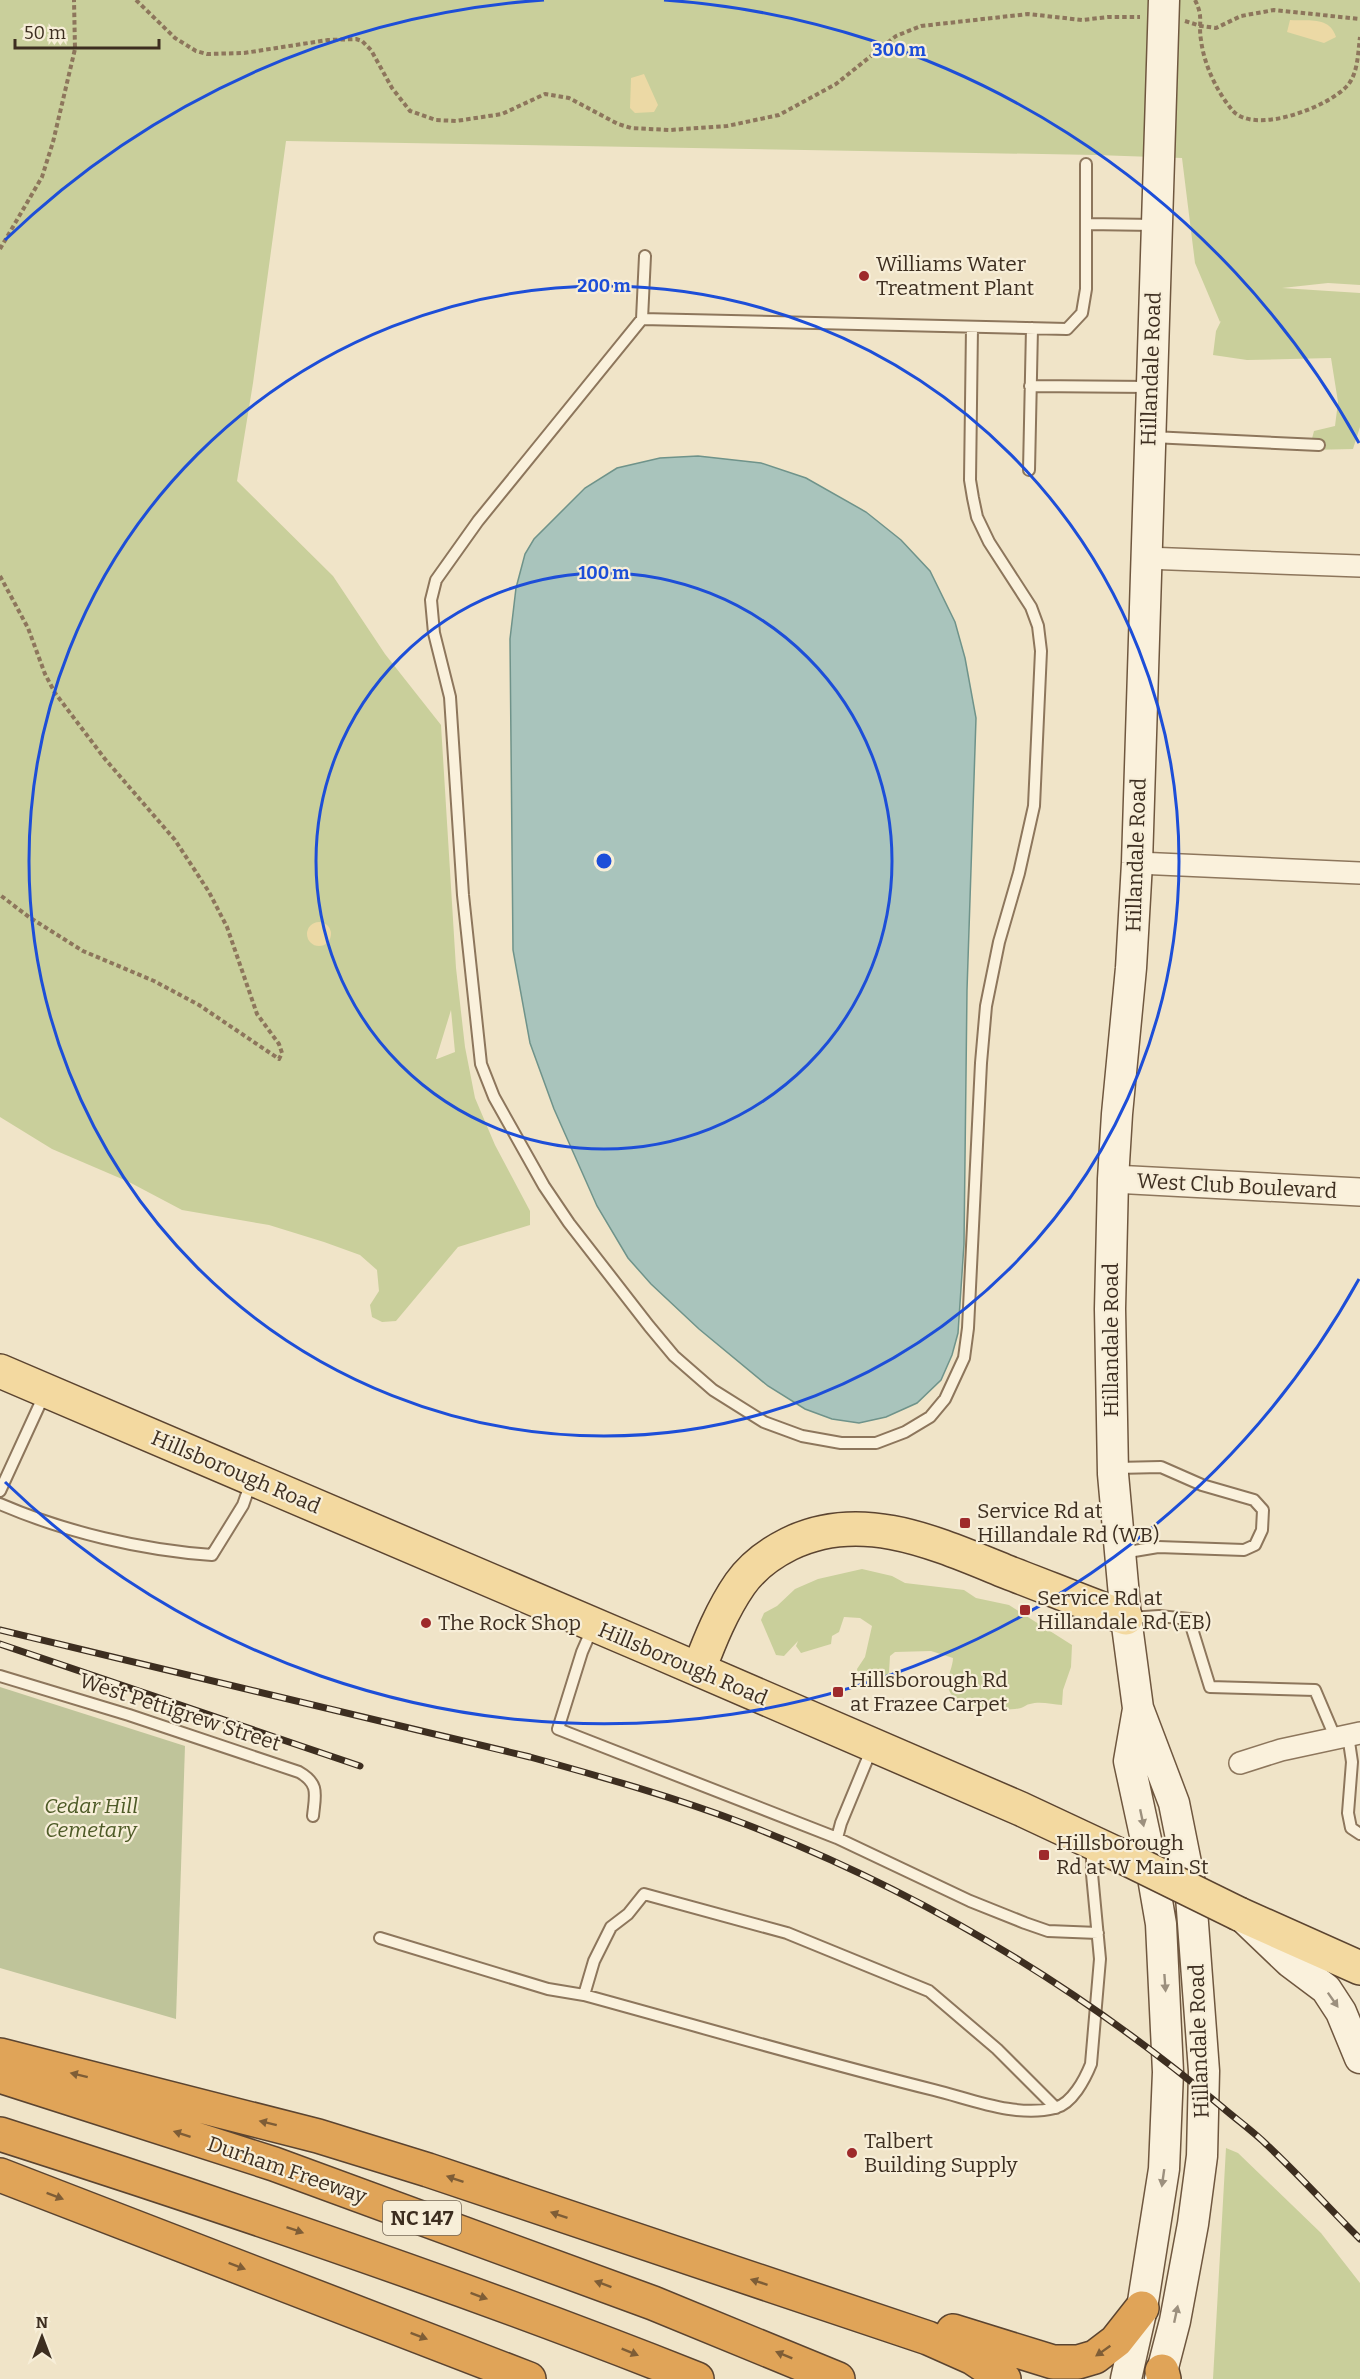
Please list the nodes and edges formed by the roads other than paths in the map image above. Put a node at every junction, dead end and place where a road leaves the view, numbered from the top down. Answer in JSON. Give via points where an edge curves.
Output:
{"nodes":[{"id":1,"x":1164,"y":13,"type":"edge"},
{"id":2,"x":1086,"y":165,"type":"dead end"},
{"id":3,"x":1086,"y":224,"type":"junction"},
{"id":4,"x":1156,"y":225,"type":"junction"},
{"id":5,"x":645,"y":256,"type":"dead end"},
{"id":6,"x":642,"y":319,"type":"junction"},
{"id":7,"x":972,"y":327,"type":"junction"},
{"id":8,"x":1032,"y":328,"type":"junction"},
{"id":9,"x":1030,"y":386,"type":"junction"},
{"id":10,"x":1151,"y":387,"type":"junction"},
{"id":11,"x":1149,"y":437,"type":"junction"},
{"id":12,"x":1319,"y":445,"type":"dead end"},
{"id":13,"x":1029,"y":470,"type":"dead end"},
{"id":14,"x":1145,"y":558,"type":"junction"},
{"id":15,"x":1360,"y":566,"type":"edge"},
{"id":16,"x":1137,"y":863,"type":"junction"},
{"id":17,"x":1360,"y":873,"type":"edge"},
{"id":18,"x":1113,"y":1179,"type":"junction"},
{"id":19,"x":1360,"y":1192,"type":"edge"},
{"id":20,"x":0,"y":1371,"type":"edge"},
{"id":21,"x":46,"y":1391,"type":"junction"},
{"id":22,"x":1112,"y":1468,"type":"junction"},
{"id":23,"x":252,"y":1479,"type":"junction"},
{"id":24,"x":0,"y":1491,"type":"edge"},
{"id":25,"x":0,"y":1504,"type":"edge"},
{"id":26,"x":1120,"y":1554,"type":"junction"},
{"id":27,"x":1126,"y":1618,"type":"junction"},
{"id":28,"x":593,"y":1626,"type":"junction"},
{"id":29,"x":699,"y":1669,"type":"junction"},
{"id":30,"x":0,"y":1676,"type":"edge"},
{"id":31,"x":1138,"y":1708,"type":"junction"},
{"id":32,"x":1348,"y":1735,"type":"edge"},
{"id":33,"x":873,"y":1745,"type":"junction"},
{"id":34,"x":1240,"y":1763,"type":"dead end"},
{"id":35,"x":313,"y":1816,"type":"dead end"},
{"id":36,"x":1360,"y":1834,"type":"edge"},
{"id":37,"x":837,"y":1838,"type":"junction"},
{"id":38,"x":1103,"y":1847,"type":"junction"},
{"id":39,"x":1239,"y":1914,"type":"junction"},
{"id":40,"x":1098,"y":1933,"type":"junction"},
{"id":41,"x":380,"y":1938,"type":"dead end"},
{"id":42,"x":1360,"y":1968,"type":"edge"},
{"id":43,"x":584,"y":1995,"type":"junction"},
{"id":44,"x":0,"y":2055,"type":"edge"},
{"id":45,"x":1360,"y":2058,"type":"edge"},
{"id":46,"x":0,"y":2076,"type":"edge"},
{"id":47,"x":1056,"y":2108,"type":"junction"},
{"id":48,"x":0,"y":2134,"type":"edge"},
{"id":49,"x":0,"y":2175,"type":"edge"},
{"id":50,"x":834,"y":2307,"type":"junction"},
{"id":51,"x":1142,"y":2308,"type":"junction"},
{"id":52,"x":1162,"y":2376,"type":"edge"},
{"id":53,"x":529,"y":2379,"type":"edge"},
{"id":54,"x":697,"y":2379,"type":"edge"},
{"id":55,"x":838,"y":2379,"type":"edge"},
{"id":56,"x":1004,"y":2379,"type":"edge"},
{"id":57,"x":1126,"y":2379,"type":"edge"}],
"edges":[{"from":1,"to":4,"type":"main road","name":"Hillandale Road"},
{"from":2,"to":3,"type":"lane"},
{"from":3,"to":4,"type":"lane"},
{"from":3,"to":8,"type":"lane","via":[[1082,313],[1067,329]]},
{"from":4,"to":10,"type":"main road","name":"Hillandale Road"},
{"from":5,"to":6,"type":"lane"},
{"from":6,"to":7,"type":"lane"},
{"from":6,"to":7,"type":"lane","via":[[478,521],[436,580],[431,600],[434,633],[450,697],[463,895],[481,1064],[494,1097],[544,1186],[674,1356],[713,1390],[764,1422],[802,1436],[841,1443],[876,1443],[930,1417],[945,1399],[964,1358],[986,1005],[1034,806],[1041,651],[1038,626],[1027,600],[977,517],[970,480]]},
{"from":7,"to":8,"type":"lane"},
{"from":8,"to":9,"type":"lane"},
{"from":9,"to":10,"type":"lane"},
{"from":9,"to":13,"type":"lane"},
{"from":10,"to":11,"type":"main road","name":"Hillandale Road"},
{"from":11,"to":12,"type":"lane"},
{"from":11,"to":14,"type":"main road","name":"Hillandale Road"},
{"from":14,"to":15,"type":"street"},
{"from":14,"to":16,"type":"main road","name":"Hillandale Road"},
{"from":16,"to":17,"type":"street"},
{"from":16,"to":18,"type":"main road","name":"Hillandale Road"},
{"from":18,"to":19,"type":"street","name":"West Club Boulevard"},
{"from":18,"to":22,"type":"main road","name":"Hillandale Road"},
{"from":20,"to":21,"type":"main road","name":"Hillsborough Road"},
{"from":21,"to":23,"type":"main road","name":"Hillsborough Road"},
{"from":21,"to":24,"type":"lane"},
{"from":22,"to":26,"type":"main road","name":"Hillandale Road"},
{"from":22,"to":26,"type":"lane","via":[[1161,1467],[1202,1485],[1254,1500],[1263,1510],[1262,1530],[1255,1545],[1244,1550],[1158,1548]]},
{"from":23,"to":25,"type":"lane","via":[[243,1505],[212,1555],[88,1534]]},
{"from":23,"to":28,"type":"main road","name":"Hillsborough Road"},
{"from":26,"to":27,"type":"main road","name":"Hillandale Road"},
{"from":27,"to":29,"type":"main road","via":[[911,1536],[857,1527],[833,1529],[779,1548],[751,1572],[721,1615]]},
{"from":27,"to":31,"type":"main road","name":"Hillandale Road"},
{"from":27,"to":32,"type":"lane","via":[[1189,1619],[1210,1687],[1315,1690]]},
{"from":28,"to":29,"type":"main road","name":"Hillsborough Road"},
{"from":28,"to":37,"type":"lane","via":[[558,1729]]},
{"from":29,"to":33,"type":"main road","name":"Hillsborough Road"},
{"from":30,"to":35,"type":"lane","name":"West Pettigrew Street","via":[[299,1772],[315,1788]]},
{"from":31,"to":51,"type":"main road","name":"Hillandale Road","one_way":true,"via":[[1129,1761],[1161,1924],[1168,2072],[1164,2169]]},
{"from":52,"to":31,"type":"main road","name":"Hillandale Road","one_way":true,"via":[[1193,2224],[1202,2156],[1204,2071],[1190,1883],[1174,1803]]},
{"from":32,"to":34,"type":"street"},
{"from":32,"to":36,"type":"lane","via":[[1352,1762],[1348,1813],[1351,1828]]},
{"from":33,"to":37,"type":"lane"},
{"from":33,"to":38,"type":"main road","name":"Hillsborough Road"},
{"from":37,"to":40,"type":"lane","via":[[1025,1923],[1047,1931]]},
{"from":38,"to":39,"type":"main road","name":"Hillsborough Road","bridge":true},
{"from":38,"to":40,"type":"lane","via":[[1092,1874]]},
{"from":39,"to":42,"type":"main road","name":"Hillsborough Road"},
{"from":39,"to":45,"type":"main road","one_way":true,"via":[[1290,1962],[1326,1989],[1341,2012]]},
{"from":40,"to":47,"type":"lane","via":[[1100,1959],[1091,2064],[1084,2080]]},
{"from":41,"to":43,"type":"lane","via":[[548,1989]]},
{"from":43,"to":47,"type":"lane","via":[[883,2078],[1018,2110]]},
{"from":43,"to":47,"type":"lane","via":[[594,1961],[611,1927],[644,1894],[787,1933],[929,1991],[997,2049]]},
{"from":50,"to":44,"type":"highway","one_way":true,"via":[[318,2136]]},
{"from":55,"to":46,"type":"highway","name":"Durham Freeway","number":"NC 147","one_way":true,"via":[[653,2303],[274,2164]]},
{"from":48,"to":54,"type":"highway","number":"NC 147","one_way":true,"via":[[326,2241]]},
{"from":49,"to":53,"type":"highway","one_way":true},
{"from":51,"to":50,"type":"highway","one_way":true,"via":[[1116,2341],[1095,2357],[1053,2362],[893,2313]]},
{"from":50,"to":56,"type":"highway","via":[[928,2338],[973,2358]]},
{"from":51,"to":57,"type":"main road","name":"Hillandale Road"}]}
